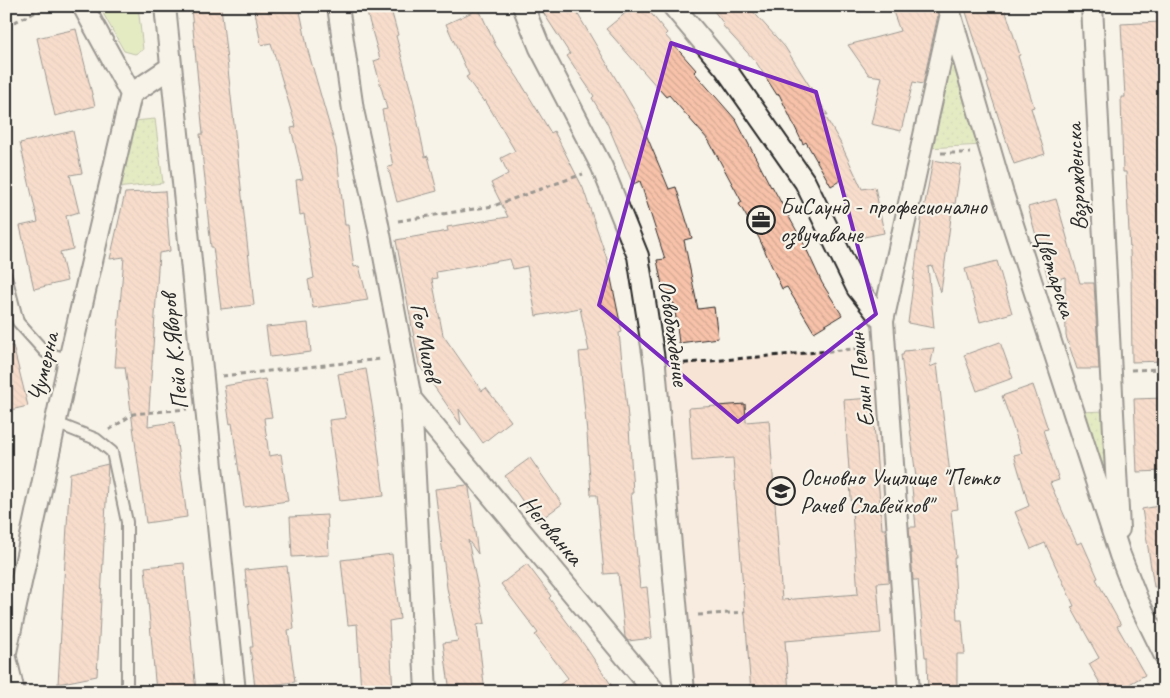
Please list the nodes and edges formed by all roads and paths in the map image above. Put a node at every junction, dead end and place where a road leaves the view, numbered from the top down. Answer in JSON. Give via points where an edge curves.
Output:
{"nodes":[{"id":1,"x":49,"y":6,"type":"edge"},
{"id":2,"x":83,"y":6,"type":"edge"},
{"id":3,"x":165,"y":6,"type":"edge"},
{"id":4,"x":338,"y":6,"type":"edge"},
{"id":5,"x":523,"y":6,"type":"edge"},
{"id":6,"x":674,"y":6,"type":"edge"},
{"id":7,"x":1092,"y":6,"type":"edge"},
{"id":8,"x":949,"y":11,"type":"edge"},
{"id":9,"x":6,"y":26,"type":"edge"},
{"id":10,"x":171,"y":67,"type":"junction"},
{"id":11,"x":131,"y":94,"type":"junction"},
{"id":12,"x":990,"y":152,"type":"junction"},
{"id":13,"x":920,"y":154,"type":"junction"},
{"id":14,"x":602,"y":167,"type":"junction"},
{"id":15,"x":378,"y":224,"type":"junction"},
{"id":16,"x":6,"y":276,"type":"edge"},
{"id":17,"x":883,"y":321,"type":"junction"},
{"id":18,"x":886,"y":346,"type":"junction"},
{"id":19,"x":403,"y":357,"type":"junction"},
{"id":20,"x":69,"y":360,"type":"junction"},
{"id":21,"x":655,"y":366,"type":"junction"},
{"id":22,"x":1164,"y":369,"type":"edge"},
{"id":23,"x":1111,"y":372,"type":"junction"},
{"id":24,"x":202,"y":378,"type":"junction"},
{"id":25,"x":411,"y":399,"type":"junction"},
{"id":26,"x":205,"y":407,"type":"junction"},
{"id":27,"x":56,"y":423,"type":"junction"},
{"id":28,"x":96,"y":439,"type":"junction"},
{"id":29,"x":1120,"y":555,"type":"junction"},
{"id":30,"x":745,"y":612,"type":"dead end"},
{"id":31,"x":678,"y":617,"type":"junction"},
{"id":32,"x":6,"y":652,"type":"edge"},
{"id":33,"x":1164,"y":654,"type":"edge"},
{"id":34,"x":6,"y":658,"type":"edge"},
{"id":35,"x":14,"y":692,"type":"edge"},
{"id":36,"x":127,"y":692,"type":"edge"},
{"id":37,"x":235,"y":692,"type":"edge"},
{"id":38,"x":426,"y":692,"type":"edge"},
{"id":39,"x":655,"y":692,"type":"edge"},
{"id":40,"x":684,"y":692,"type":"edge"},
{"id":41,"x":909,"y":692,"type":"edge"}],
"edges":[{"from":1,"to":9,"type":"path"},
{"from":2,"to":11,"type":"street"},
{"from":3,"to":10,"type":"street","name":"Пейо К.Яворов"},
{"from":4,"to":15,"type":"street","name":"Гео Милев","via":[[353,110]]},
{"from":5,"to":14,"type":"street","name":"Освобождение","via":[[540,48]]},
{"from":6,"to":17,"type":"street","name":"Елин Пелин","via":[[725,68],[805,182],[857,288]]},
{"from":7,"to":23,"type":"street","name":"Възрожденска"},
{"from":8,"to":12,"type":"street","name":"Цветарска"},
{"from":8,"to":13,"type":"street"},
{"from":10,"to":11,"type":"street"},
{"from":10,"to":24,"type":"street","name":"Пейо К.Яворов"},
{"from":11,"to":20,"type":"street","name":"Чумерна"},
{"from":12,"to":13,"type":"path"},
{"from":12,"to":29,"type":"street","name":"Цветарска"},
{"from":13,"to":17,"type":"street"},
{"from":14,"to":15,"type":"path","via":[[493,206]]},
{"from":14,"to":21,"type":"street","name":"Освобождение","via":[[638,256]]},
{"from":15,"to":19,"type":"street","name":"Гео Милев"},
{"from":16,"to":20,"type":"lane","via":[[18,322],[45,352]]},
{"from":17,"to":18,"type":"street","name":"Елин Пелин"},
{"from":18,"to":21,"type":"path"},
{"from":18,"to":41,"type":"street","name":"Елин Пелин"},
{"from":19,"to":24,"type":"path"},
{"from":19,"to":25,"type":"street","name":"Гео Милев"},
{"from":20,"to":27,"type":"street","name":"Чумерна"},
{"from":21,"to":31,"type":"street","name":"Освобождение"},
{"from":22,"to":23,"type":"path"},
{"from":23,"to":29,"type":"street","name":"Възрожденска"},
{"from":24,"to":26,"type":"street","name":"Пейо К.Яворов"},
{"from":25,"to":38,"type":"street","name":"Гео Милев"},
{"from":25,"to":39,"type":"street","name":"Негованка"},
{"from":26,"to":28,"type":"path","via":[[133,414]]},
{"from":26,"to":37,"type":"street","name":"Пейо К.Яворов"},
{"from":27,"to":28,"type":"lane"},
{"from":27,"to":32,"type":"street","name":"Чумерна"},
{"from":28,"to":36,"type":"lane","via":[[112,452],[127,522]]},
{"from":29,"to":33,"type":"street","name":"Цветарска"},
{"from":30,"to":31,"type":"path"},
{"from":31,"to":40,"type":"street","name":"Освобождение"},
{"from":34,"to":35,"type":"street"}]}
